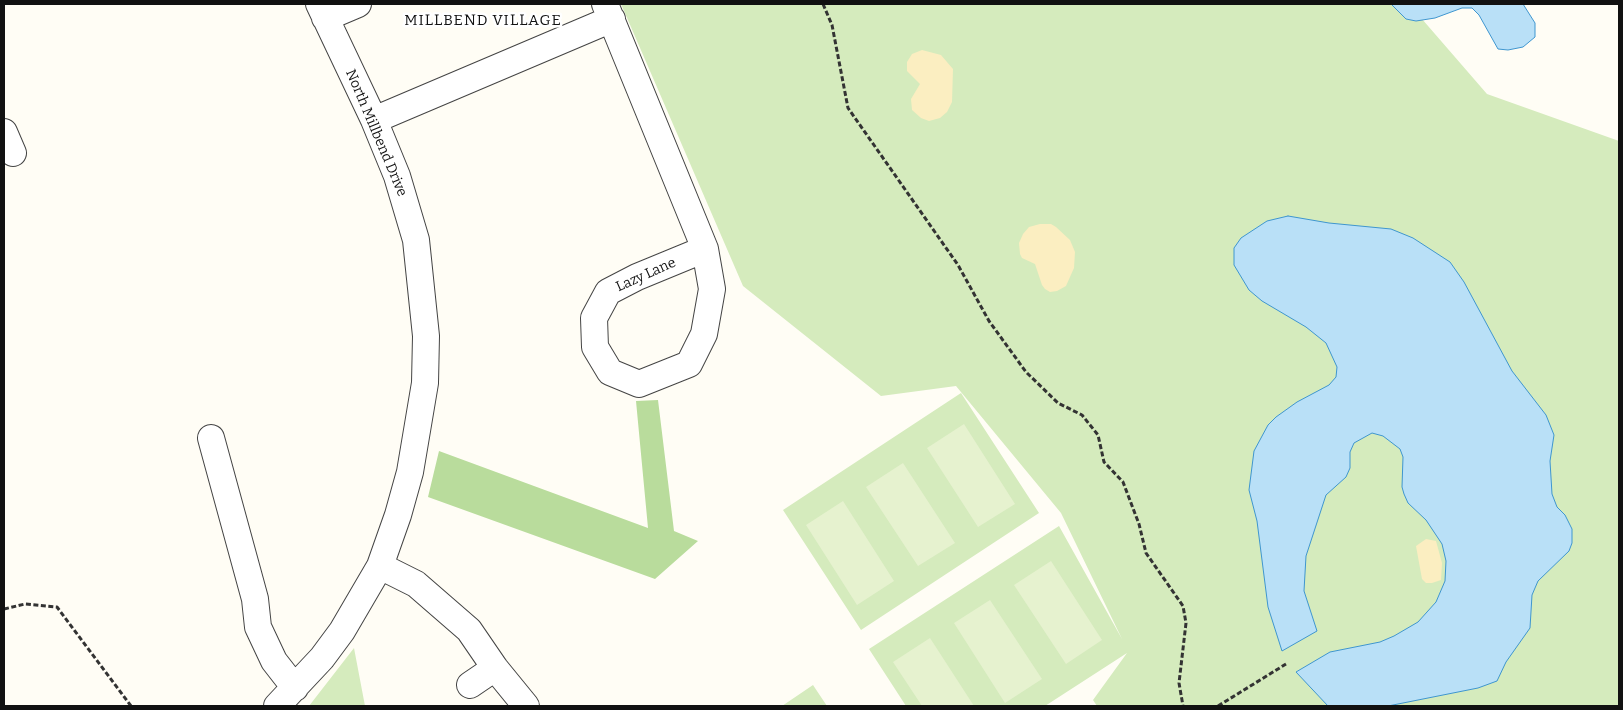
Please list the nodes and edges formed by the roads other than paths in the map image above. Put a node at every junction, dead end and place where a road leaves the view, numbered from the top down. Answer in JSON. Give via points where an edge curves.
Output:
{"nodes":[{"id":1,"x":358,"y":4,"type":"edge"},
{"id":2,"x":322,"y":11,"type":"edge"},
{"id":3,"x":608,"y":12,"type":"edge"},
{"id":4,"x":374,"y":120,"type":"junction"},
{"id":5,"x":705,"y":249,"type":"junction"},
{"id":6,"x":211,"y":438,"type":"dead end"},
{"id":7,"x":380,"y":566,"type":"junction"},
{"id":8,"x":496,"y":668,"type":"junction"},
{"id":9,"x":470,"y":685,"type":"dead end"},
{"id":10,"x":286,"y":697,"type":"edge"},
{"id":11,"x":526,"y":706,"type":"edge"}],
"edges":[{"from":1,"to":2,"type":"street"},
{"from":2,"to":4,"type":"street","name":"North Millbend Drive"},
{"from":3,"to":4,"type":"street","name":"Lazy Lane"},
{"from":3,"to":5,"type":"street","name":"Lazy Lane"},
{"from":4,"to":7,"type":"street","name":"North Millbend Drive","via":[[397,176],[416,240],[426,336],[425,382],[410,472]]},
{"from":5,"to":5,"type":"street","name":"Lazy Lane","via":[[712,290],[704,334],[688,364],[640,384],[610,372],[595,347],[594,318],[608,292],[637,276]]},
{"from":6,"to":10,"type":"street","via":[[255,599],[258,627]]},
{"from":7,"to":8,"type":"street","via":[[416,584],[442,605],[469,630]]},
{"from":7,"to":10,"type":"street","name":"North Millbend Drive","via":[[342,631]]},
{"from":8,"to":9,"type":"street"},
{"from":8,"to":11,"type":"street"}]}
